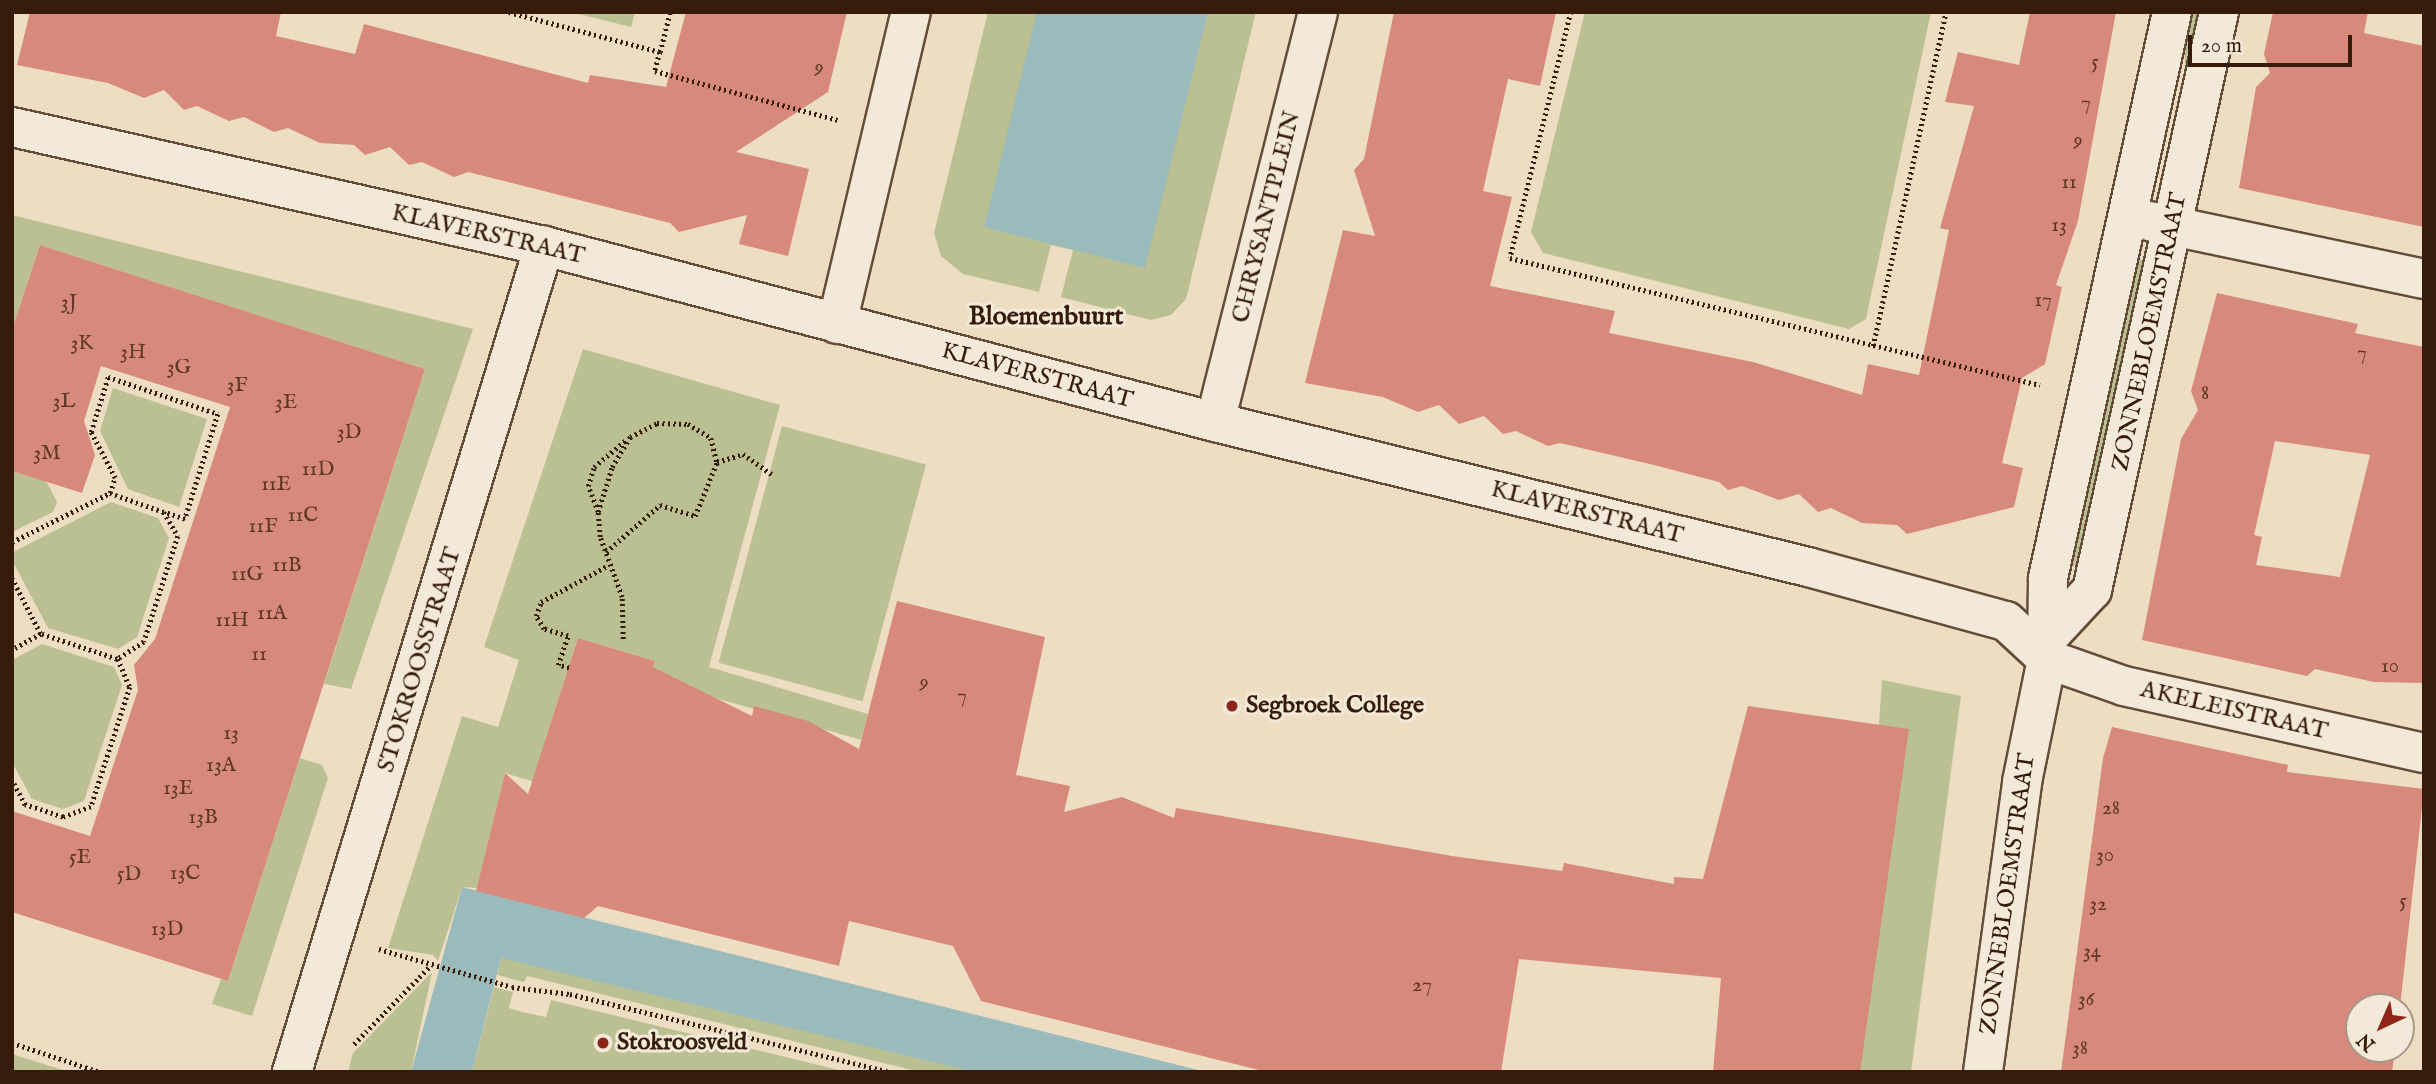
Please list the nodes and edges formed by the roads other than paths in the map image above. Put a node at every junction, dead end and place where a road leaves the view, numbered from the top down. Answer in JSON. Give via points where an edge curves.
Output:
{"nodes":[{"id":1,"x":911,"y":12,"type":"edge"},
{"id":2,"x":1318,"y":12,"type":"edge"},
{"id":3,"x":2172,"y":12,"type":"edge"},
{"id":4,"x":2219,"y":12,"type":"edge"},
{"id":5,"x":12,"y":127,"type":"edge"},
{"id":6,"x":2130,"y":217,"type":"junction"},
{"id":7,"x":2173,"y":227,"type":"junction"},
{"id":8,"x":544,"y":246,"type":"junction"},
{"id":9,"x":2424,"y":279,"type":"edge"},
{"id":10,"x":837,"y":324,"type":"junction"},
{"id":11,"x":1215,"y":422,"type":"junction"},
{"id":12,"x":2048,"y":647,"type":"junction"},
{"id":13,"x":2424,"y":753,"type":"edge"},
{"id":14,"x":292,"y":1072,"type":"edge"},
{"id":15,"x":1983,"y":1072,"type":"edge"}],
"edges":[{"from":1,"to":10,"type":"street"},
{"from":2,"to":11,"type":"street","name":"CHRYSANTPLEIN"},
{"from":3,"to":6,"type":"street","name":"ZONNEBLOEMSTRAAT"},
{"from":4,"to":7,"type":"street","name":"ZONNEBLOEMSTRAAT"},
{"from":5,"to":8,"type":"street","name":"KLAVERSTRAAT"},
{"from":6,"to":7,"type":"street"},
{"from":6,"to":12,"type":"street","name":"ZONNEBLOEMSTRAAT","via":[[2048,578]]},
{"from":7,"to":9,"type":"street"},
{"from":7,"to":12,"type":"street","name":"ZONNEBLOEMSTRAAT","via":[[2092,590]]},
{"from":8,"to":10,"type":"street","name":"KLAVERSTRAAT"},
{"from":8,"to":14,"type":"street","name":"STOKROOSSTRAAT"},
{"from":10,"to":11,"type":"street","name":"KLAVERSTRAAT"},
{"from":11,"to":12,"type":"street","name":"KLAVERSTRAAT","via":[[2006,621]]},
{"from":12,"to":13,"type":"street","name":"AKELEISTRAAT","via":[[2202,706]]},
{"from":12,"to":15,"type":"street","name":"ZONNEBLOEMSTRAAT","via":[[2022,782]]}]}
